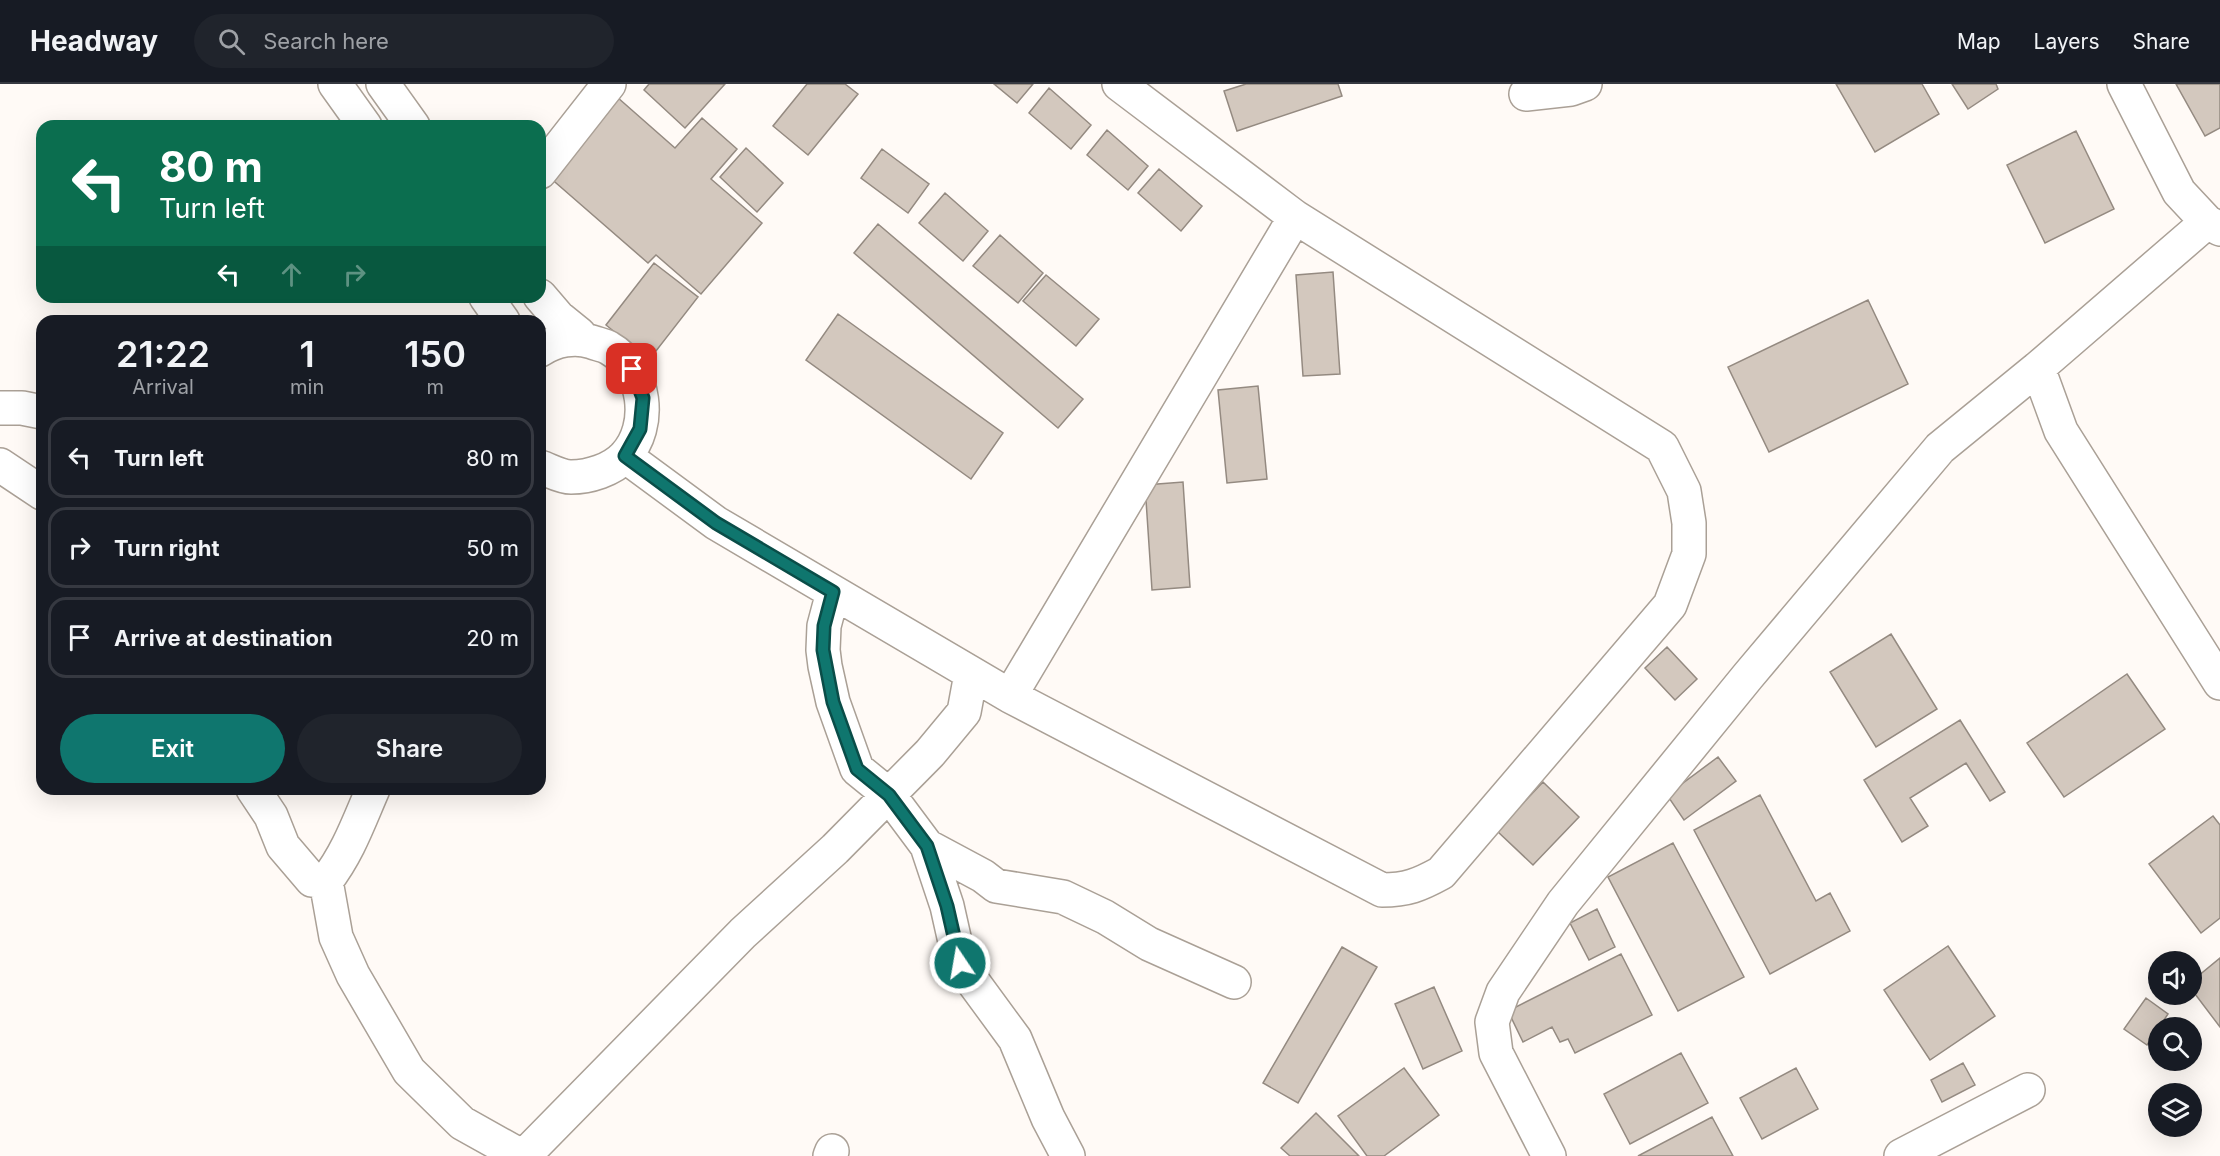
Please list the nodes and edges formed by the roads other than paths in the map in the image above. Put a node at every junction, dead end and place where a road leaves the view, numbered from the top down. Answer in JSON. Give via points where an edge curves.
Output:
{"nodes":[{"id":1,"x":335,"y":84,"type":"edge"},
{"id":2,"x":383,"y":84,"type":"edge"},
{"id":3,"x":609,"y":84,"type":"edge"},
{"id":4,"x":1119,"y":84,"type":"edge"},
{"id":5,"x":1585,"y":84,"type":"edge"},
{"id":6,"x":2124,"y":84,"type":"edge"},
{"id":7,"x":1526,"y":94,"type":"dead end"},
{"id":8,"x":361,"y":120,"type":"edge"},
{"id":9,"x":409,"y":120,"type":"edge"},
{"id":10,"x":546,"y":164,"type":"edge"},
{"id":11,"x":1295,"y":218,"type":"junction"},
{"id":12,"x":2213,"y":225,"type":"edge"},
{"id":13,"x":546,"y":303,"type":"edge"},
{"id":14,"x":581,"y":339,"type":"junction"},
{"id":15,"x":546,"y":346,"type":"edge"},
{"id":16,"x":2038,"y":368,"type":"junction"},
{"id":17,"x":0,"y":408,"type":"edge"},
{"id":18,"x":36,"y":411,"type":"edge"},
{"id":19,"x":625,"y":456,"type":"junction"},
{"id":20,"x":0,"y":465,"type":"edge"},
{"id":21,"x":546,"y":469,"type":"edge"},
{"id":22,"x":36,"y":489,"type":"edge"},
{"id":23,"x":833,"y":592,"type":"junction"},
{"id":24,"x":971,"y":674,"type":"junction"},
{"id":25,"x":2220,"y":683,"type":"edge"},
{"id":26,"x":1010,"y":696,"type":"junction"},
{"id":27,"x":257,"y":795,"type":"edge"},
{"id":28,"x":370,"y":795,"type":"edge"},
{"id":29,"x":889,"y":795,"type":"junction"},
{"id":30,"x":927,"y":846,"type":"junction"},
{"id":31,"x":326,"y":881,"type":"junction"},
{"id":32,"x":1234,"y":982,"type":"dead end"},
{"id":33,"x":2028,"y":1090,"type":"dead end"},
{"id":34,"x":522,"y":1156,"type":"edge"},
{"id":35,"x":1068,"y":1156,"type":"edge"},
{"id":36,"x":1549,"y":1156,"type":"edge"},
{"id":37,"x":1901,"y":1156,"type":"edge"}],
"edges":[{"from":1,"to":8,"type":"street"},
{"from":2,"to":9,"type":"street"},
{"from":3,"to":10,"type":"street"},
{"from":4,"to":11,"type":"street"},
{"from":5,"to":7,"type":"street"},
{"from":6,"to":12,"type":"street","via":[[2179,192]]},
{"from":11,"to":26,"type":"street"},
{"from":11,"to":26,"type":"street","via":[[1662,447],[1684,491],[1689,524],[1689,554],[1670,605],[1441,873],[1401,890],[1382,890]]},
{"from":12,"to":16,"type":"street"},
{"from":13,"to":14,"type":"street"},
{"from":14,"to":15,"type":"street"},
{"from":14,"to":19,"type":"street","via":[[610,348],[632,369],[643,398],[640,429]]},
{"from":16,"to":25,"type":"street","via":[[2061,431]]},
{"from":16,"to":36,"type":"street","via":[[1940,448],[1563,903],[1503,992],[1492,1022],[1496,1053]]},
{"from":17,"to":18,"type":"street"},
{"from":19,"to":21,"type":"street","via":[[598,473],[568,477]]},
{"from":19,"to":23,"type":"street","via":[[716,523]]},
{"from":20,"to":22,"type":"street"},
{"from":23,"to":24,"type":"street"},
{"from":23,"to":29,"type":"street","via":[[824,626],[823,650],[833,702],[857,769]]},
{"from":24,"to":26,"type":"street"},
{"from":24,"to":29,"type":"street","via":[[964,712]]},
{"from":27,"to":31,"type":"street","via":[[284,846],[312,880]]},
{"from":28,"to":31,"type":"street","via":[[340,864]]},
{"from":29,"to":30,"type":"street"},
{"from":29,"to":34,"type":"street","via":[[743,933]]},
{"from":30,"to":32,"type":"street","via":[[996,886],[1063,897],[1149,944]]},
{"from":30,"to":35,"type":"street","via":[[960,963],[1015,1039]]},
{"from":31,"to":34,"type":"street","via":[[336,937],[353,975],[409,1071],[462,1123]]},
{"from":33,"to":37,"type":"street"}]}
